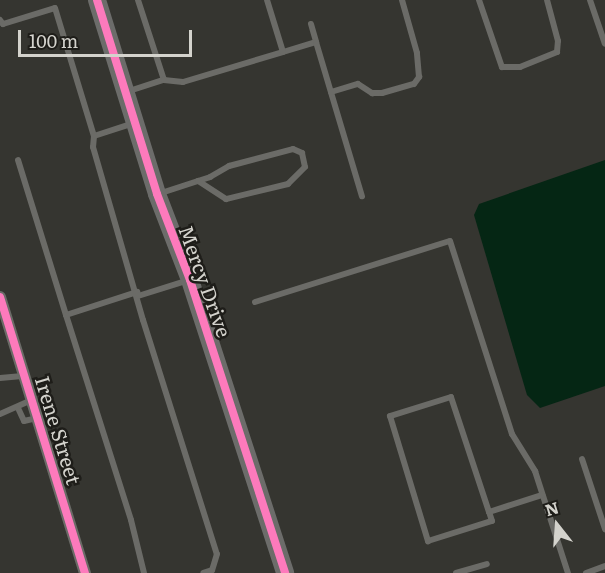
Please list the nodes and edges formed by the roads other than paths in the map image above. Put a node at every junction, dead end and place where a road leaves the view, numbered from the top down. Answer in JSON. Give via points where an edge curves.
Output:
{"nodes":[{"id":1,"x":97,"y":0,"type":"edge"},
{"id":2,"x":138,"y":0,"type":"edge"},
{"id":3,"x":267,"y":0,"type":"edge"},
{"id":4,"x":402,"y":0,"type":"edge"},
{"id":5,"x":479,"y":0,"type":"edge"},
{"id":6,"x":547,"y":0,"type":"edge"},
{"id":7,"x":590,"y":0,"type":"edge"},
{"id":8,"x":0,"y":20,"type":"edge"},
{"id":9,"x":311,"y":24,"type":"dead end"},
{"id":10,"x":316,"y":42,"type":"junction"},
{"id":11,"x":605,"y":44,"type":"edge"},
{"id":12,"x":283,"y":52,"type":"junction"},
{"id":13,"x":164,"y":80,"type":"junction"},
{"id":14,"x":125,"y":92,"type":"junction"},
{"id":15,"x":331,"y":92,"type":"junction"},
{"id":16,"x":135,"y":123,"type":"junction"},
{"id":17,"x":94,"y":136,"type":"junction"},
{"id":18,"x":18,"y":160,"type":"dead end"},
{"id":19,"x":198,"y":181,"type":"junction"},
{"id":20,"x":157,"y":194,"type":"junction"},
{"id":21,"x":362,"y":196,"type":"dead end"},
{"id":22,"x":190,"y":280,"type":"junction"},
{"id":23,"x":137,"y":294,"type":"junction"},
{"id":24,"x":0,"y":297,"type":"edge"},
{"id":25,"x":255,"y":302,"type":"dead end"},
{"id":26,"x":66,"y":315,"type":"junction"},
{"id":27,"x":4,"y":324,"type":"edge"},
{"id":28,"x":25,"y":376,"type":"junction"},
{"id":29,"x":0,"y":378,"type":"edge"},
{"id":30,"x":32,"y":400,"type":"junction"},
{"id":31,"x":18,"y":408,"type":"junction"},
{"id":32,"x":0,"y":414,"type":"edge"},
{"id":33,"x":38,"y":418,"type":"junction"},
{"id":34,"x":582,"y":459,"type":"dead end"},
{"id":35,"x":542,"y":495,"type":"junction"},
{"id":36,"x":489,"y":512,"type":"junction"},
{"id":37,"x":605,"y":530,"type":"edge"},
{"id":38,"x":487,"y":564,"type":"dead end"},
{"id":39,"x":605,"y":566,"type":"edge"},
{"id":40,"x":86,"y":573,"type":"edge"},
{"id":41,"x":144,"y":573,"type":"edge"},
{"id":42,"x":203,"y":573,"type":"edge"},
{"id":43,"x":285,"y":573,"type":"edge"},
{"id":44,"x":456,"y":573,"type":"edge"},
{"id":45,"x":568,"y":573,"type":"edge"},
{"id":46,"x":586,"y":573,"type":"edge"}],
"edges":[{"from":1,"to":14,"type":"street","name":"Mercy Drive"},
{"from":2,"to":13,"type":"lane"},
{"from":3,"to":12,"type":"lane"},
{"from":4,"to":15,"type":"lane","via":[[417,53],[418,77],[414,84],[382,93],[372,93],[358,84]]},
{"from":5,"to":6,"type":"lane","via":[[502,67],[520,67],[557,52],[558,41]]},
{"from":7,"to":11,"type":"lane"},
{"from":8,"to":17,"type":"lane","via":[[3,24],[55,8]]},
{"from":9,"to":10,"type":"lane"},
{"from":10,"to":12,"type":"lane"},
{"from":10,"to":15,"type":"lane"},
{"from":12,"to":13,"type":"lane","via":[[183,82]]},
{"from":13,"to":14,"type":"lane"},
{"from":14,"to":16,"type":"street","name":"Mercy Drive"},
{"from":15,"to":21,"type":"lane"},
{"from":16,"to":17,"type":"lane"},
{"from":16,"to":20,"type":"street","name":"Mercy Drive"},
{"from":17,"to":23,"type":"lane","via":[[93,147]]},
{"from":18,"to":26,"type":"lane"},
{"from":19,"to":19,"type":"lane","via":[[229,166],[293,149],[302,153],[305,167],[288,184],[226,199]]},
{"from":19,"to":20,"type":"lane"},
{"from":20,"to":22,"type":"street","name":"Mercy Drive"},
{"from":22,"to":23,"type":"lane"},
{"from":22,"to":43,"type":"street","name":"Mercy Drive"},
{"from":23,"to":26,"type":"lane"},
{"from":23,"to":42,"type":"lane","via":[[217,554],[212,570]]},
{"from":24,"to":27,"type":"street","name":"Irene Street"},
{"from":25,"to":35,"type":"lane","via":[[450,241],[512,434],[535,471]]},
{"from":26,"to":41,"type":"lane"},
{"from":27,"to":28,"type":"street","name":"Irene Street"},
{"from":28,"to":29,"type":"lane"},
{"from":28,"to":30,"type":"street","name":"Irene Street"},
{"from":30,"to":31,"type":"lane"},
{"from":30,"to":33,"type":"street","name":"Irene Street"},
{"from":31,"to":32,"type":"lane"},
{"from":31,"to":33,"type":"lane","via":[[24,421]]},
{"from":33,"to":40,"type":"street","name":"Irene Street"},
{"from":34,"to":37,"type":"lane"},
{"from":35,"to":36,"type":"lane"},
{"from":35,"to":45,"type":"lane"},
{"from":36,"to":36,"type":"lane","via":[[492,521],[428,541],[390,416],[451,397]]},
{"from":38,"to":44,"type":"lane"},
{"from":39,"to":46,"type":"lane"}]}
